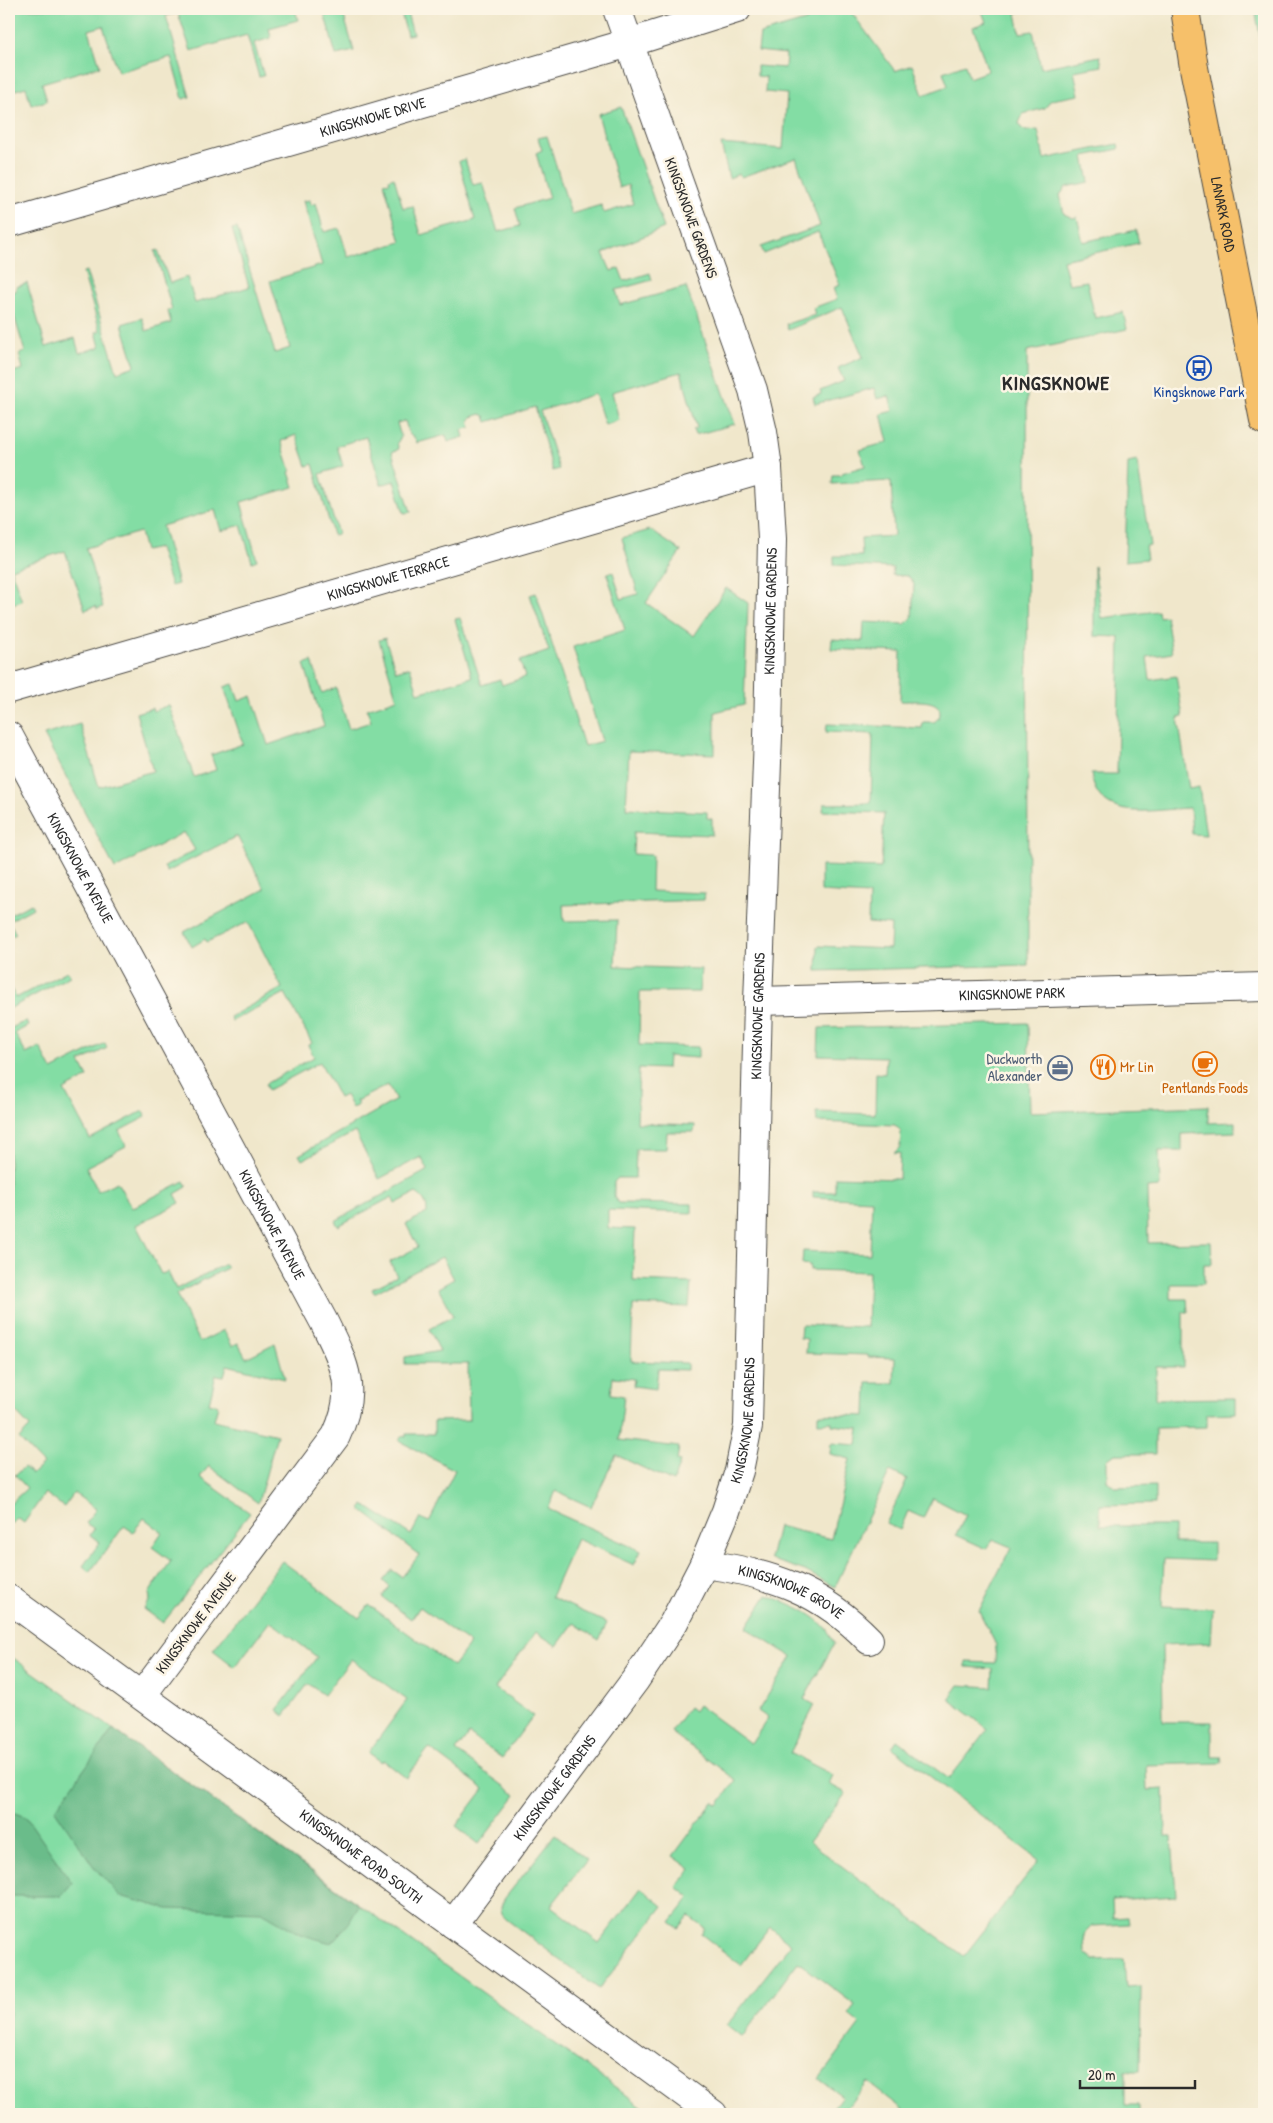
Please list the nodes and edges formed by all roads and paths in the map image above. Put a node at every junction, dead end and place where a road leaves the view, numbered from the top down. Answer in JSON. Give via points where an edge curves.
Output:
{"nodes":[{"id":1,"x":617,"y":9,"type":"edge"},
{"id":2,"x":736,"y":9,"type":"edge"},
{"id":3,"x":1185,"y":9,"type":"edge"},
{"id":4,"x":629,"y":43,"type":"junction"},
{"id":5,"x":9,"y":223,"type":"edge"},
{"id":6,"x":1264,"y":420,"type":"edge"},
{"id":7,"x":768,"y":468,"type":"junction"},
{"id":8,"x":9,"y":689,"type":"edge"},
{"id":9,"x":9,"y":736,"type":"edge"},
{"id":10,"x":1264,"y":987,"type":"edge"},
{"id":11,"x":758,"y":1001,"type":"junction"},
{"id":12,"x":704,"y":1564,"type":"junction"},
{"id":13,"x":9,"y":1599,"type":"edge"},
{"id":14,"x":869,"y":1640,"type":"dead end"},
{"id":15,"x":142,"y":1695,"type":"junction"},
{"id":16,"x":453,"y":1924,"type":"junction"},
{"id":17,"x":713,"y":2114,"type":"edge"}],
"edges":[{"from":1,"to":4,"type":"street","name":"KINGSKNOWE GARDENS"},
{"from":2,"to":4,"type":"street","name":"KINGSKNOWE DRIVE"},
{"from":3,"to":6,"type":"main road","name":"LANARK ROAD"},
{"from":4,"to":5,"type":"street","name":"KINGSKNOWE DRIVE"},
{"from":4,"to":7,"type":"street","name":"KINGSKNOWE GARDENS","via":[[753,390]]},
{"from":7,"to":8,"type":"street","name":"KINGSKNOWE TERRACE"},
{"from":7,"to":11,"type":"street","name":"KINGSKNOWE GARDENS","via":[[772,522],[768,736]]},
{"from":9,"to":15,"type":"street","name":"KINGSKNOWE AVENUE","via":[[324,1322],[344,1361],[348,1384],[344,1414],[336,1436]]},
{"from":10,"to":11,"type":"street","name":"KINGSKNOWE PARK"},
{"from":11,"to":12,"type":"street","name":"KINGSKNOWE GARDENS","via":[[748,1426],[739,1471]]},
{"from":12,"to":14,"type":"street","name":"KINGSKNOWE GROVE","via":[[774,1578],[811,1594],[849,1620]]},
{"from":12,"to":16,"type":"street","name":"KINGSKNOWE GARDENS","via":[[674,1622],[636,1679]]},
{"from":13,"to":15,"type":"street","name":"KINGSKNOWE ROAD SOUTH"},
{"from":15,"to":16,"type":"street","name":"KINGSKNOWE ROAD SOUTH"},
{"from":16,"to":17,"type":"street","name":"KINGSKNOWE ROAD SOUTH"}]}
